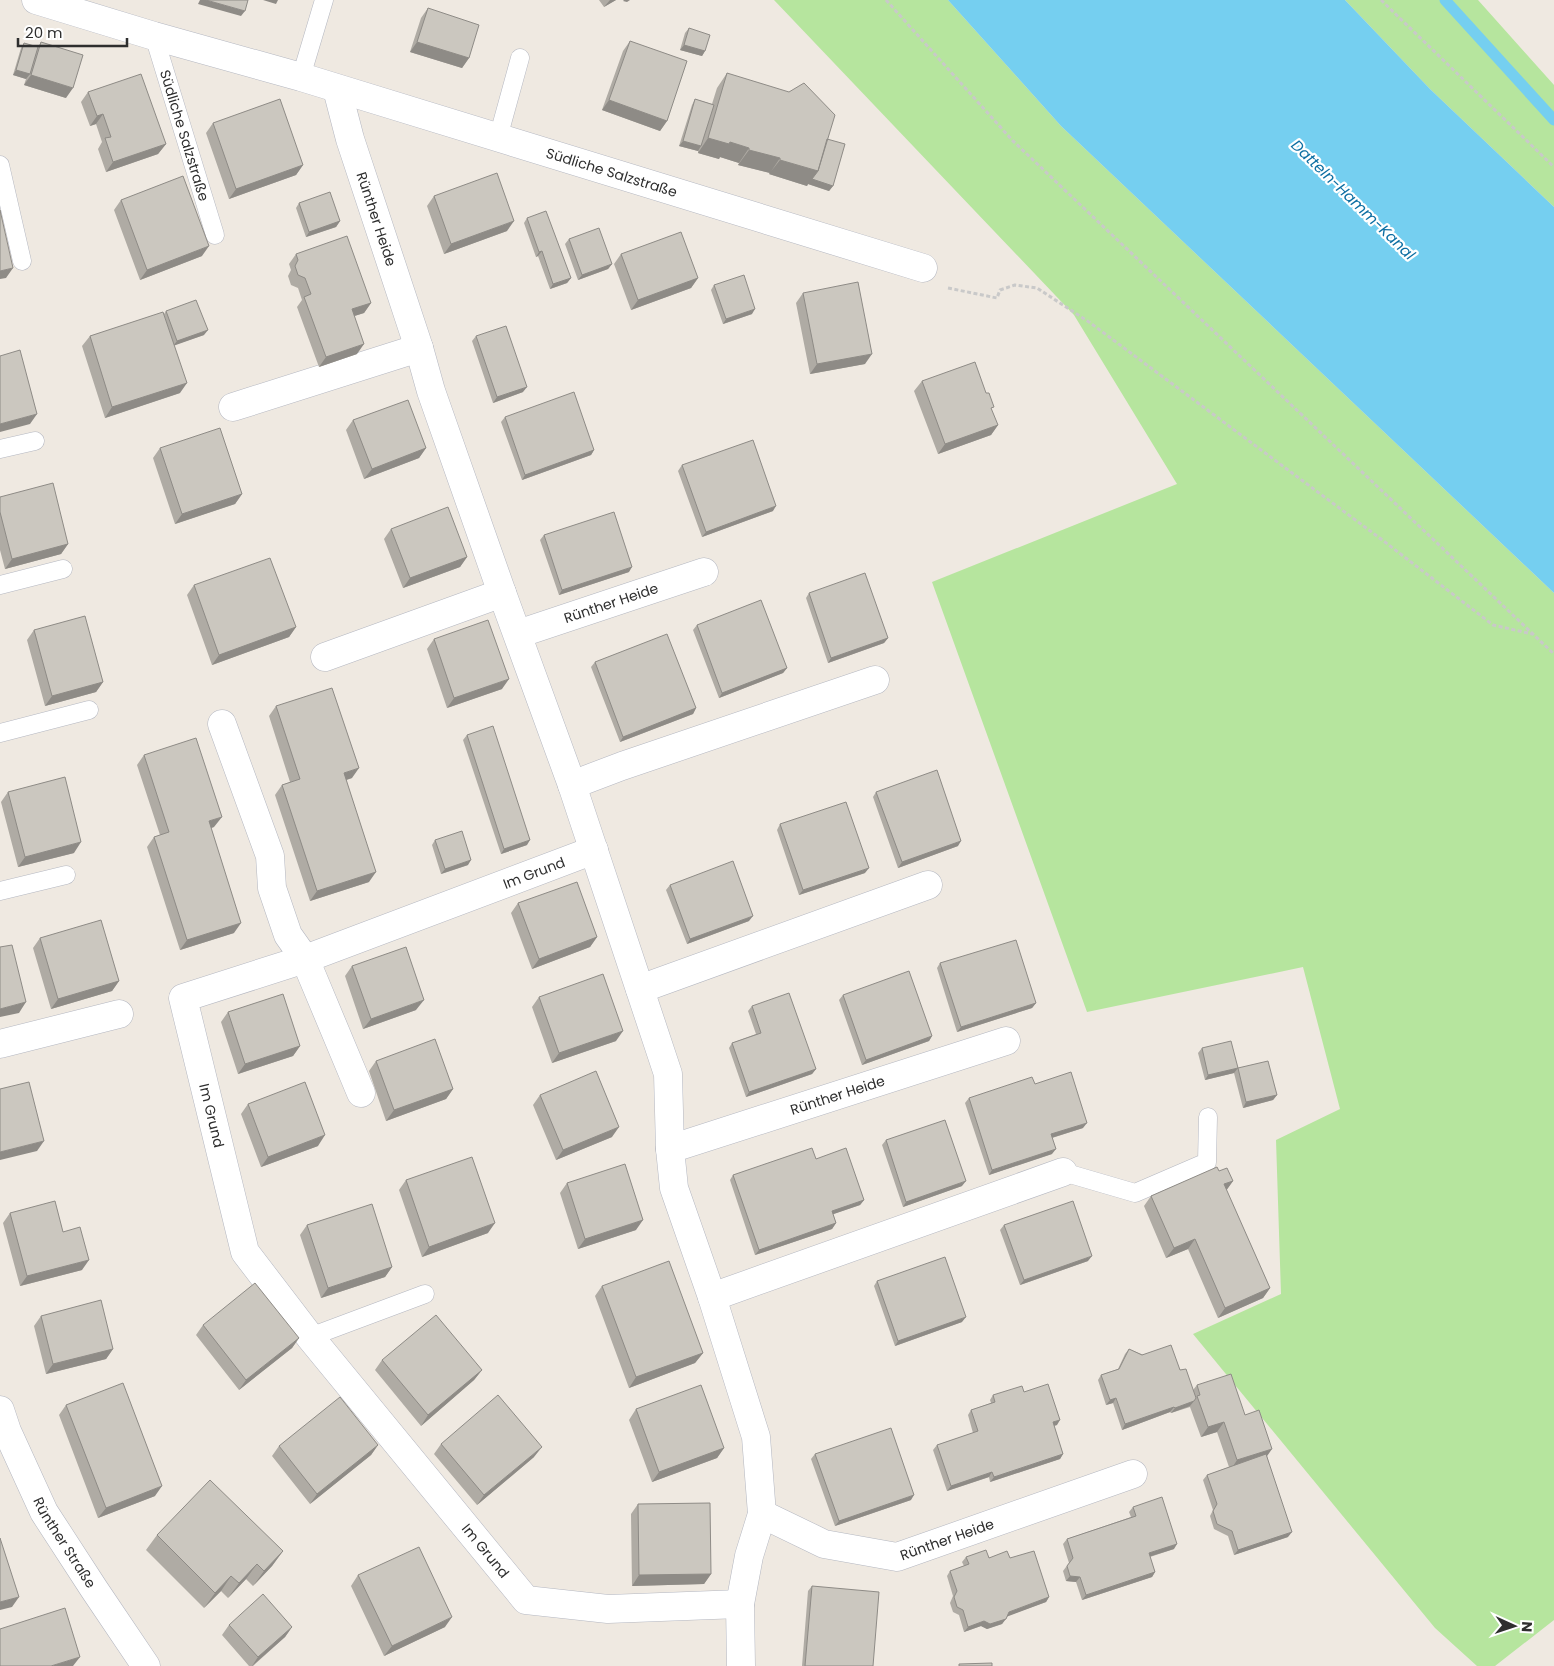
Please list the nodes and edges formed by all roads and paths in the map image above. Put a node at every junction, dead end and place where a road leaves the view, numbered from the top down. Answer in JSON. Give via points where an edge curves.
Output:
{"nodes":[{"id":1,"x":36,"y":0,"type":"edge"},
{"id":2,"x":324,"y":0,"type":"edge"},
{"id":3,"x":886,"y":0,"type":"edge"},
{"id":4,"x":1381,"y":0,"type":"edge"},
{"id":5,"x":154,"y":36,"type":"junction"},
{"id":6,"x":520,"y":58,"type":"dead end"},
{"id":7,"x":301,"y":77,"type":"junction"},
{"id":8,"x":337,"y":89,"type":"junction"},
{"id":9,"x":498,"y":138,"type":"junction"},
{"id":10,"x":0,"y":165,"type":"edge"},
{"id":11,"x":1554,"y":167,"type":"edge"},
{"id":12,"x":215,"y":235,"type":"dead end"},
{"id":13,"x":22,"y":261,"type":"dead end"},
{"id":14,"x":923,"y":268,"type":"joint"},
{"id":15,"x":419,"y":348,"type":"junction"},
{"id":16,"x":233,"y":407,"type":"dead end"},
{"id":17,"x":35,"y":441,"type":"dead end"},
{"id":18,"x":0,"y":449,"type":"edge"},
{"id":19,"x":63,"y":569,"type":"dead end"},
{"id":20,"x":704,"y":572,"type":"dead end"},
{"id":21,"x":0,"y":585,"type":"edge"},
{"id":22,"x":502,"y":593,"type":"junction"},
{"id":23,"x":518,"y":634,"type":"junction"},
{"id":24,"x":1533,"y":634,"type":"junction"},
{"id":25,"x":1554,"y":654,"type":"edge"},
{"id":26,"x":325,"y":657,"type":"dead end"},
{"id":27,"x":875,"y":680,"type":"dead end"},
{"id":28,"x":89,"y":710,"type":"dead end"},
{"id":29,"x":222,"y":724,"type":"dead end"},
{"id":30,"x":0,"y":733,"type":"edge"},
{"id":31,"x":572,"y":785,"type":"junction"},
{"id":32,"x":594,"y":850,"type":"junction"},
{"id":33,"x":66,"y":875,"type":"dead end"},
{"id":34,"x":928,"y":884,"type":"dead end"},
{"id":35,"x":0,"y":891,"type":"edge"},
{"id":36,"x":306,"y":959,"type":"junction"},
{"id":37,"x":640,"y":990,"type":"junction"},
{"id":38,"x":119,"y":1014,"type":"dead end"},
{"id":39,"x":1006,"y":1041,"type":"dead end"},
{"id":40,"x":0,"y":1044,"type":"edge"},
{"id":41,"x":361,"y":1093,"type":"dead end"},
{"id":42,"x":1208,"y":1117,"type":"dead end"},
{"id":43,"x":670,"y":1149,"type":"junction"},
{"id":44,"x":1063,"y":1172,"type":"joint"},
{"id":45,"x":424,"y":1294,"type":"dead end"},
{"id":46,"x":712,"y":1297,"type":"junction"},
{"id":47,"x":310,"y":1337,"type":"junction"},
{"id":48,"x":0,"y":1410,"type":"edge"},
{"id":49,"x":1133,"y":1474,"type":"dead end"},
{"id":50,"x":762,"y":1514,"type":"junction"},
{"id":51,"x":740,"y":1604,"type":"junction"},
{"id":52,"x":146,"y":1666,"type":"edge"},
{"id":53,"x":741,"y":1666,"type":"edge"}],
"edges":[{"from":1,"to":5,"type":"street","name":"Südliche Salzstraße"},
{"from":2,"to":7,"type":"lane"},
{"from":3,"to":24,"type":"path","via":[[1012,140]]},
{"from":4,"to":11,"type":"path"},
{"from":5,"to":7,"type":"street","name":"Südliche Salzstraße"},
{"from":5,"to":12,"type":"lane","name":"Südliche Salzstraße"},
{"from":6,"to":9,"type":"lane"},
{"from":7,"to":8,"type":"street","name":"Südliche Salzstraße"},
{"from":8,"to":9,"type":"street","name":"Südliche Salzstraße"},
{"from":8,"to":15,"type":"street","name":"Rünther Heide","via":[[350,139]]},
{"from":9,"to":14,"type":"street","name":"Südliche Salzstraße"},
{"from":10,"to":13,"type":"lane"},
{"from":14,"to":24,"type":"path","via":[[948,288],[997,298],[1000,290],[1015,285],[1036,288],[1089,322],[1494,625]]},
{"from":15,"to":16,"type":"street"},
{"from":15,"to":22,"type":"street","name":"Rünther Heide"},
{"from":17,"to":18,"type":"lane"},
{"from":19,"to":21,"type":"lane"},
{"from":20,"to":23,"type":"street","name":"Rünther Heide"},
{"from":22,"to":23,"type":"street","name":"Rünther Heide"},
{"from":22,"to":26,"type":"street"},
{"from":23,"to":31,"type":"street","name":"Rünther Heide"},
{"from":24,"to":25,"type":"path"},
{"from":27,"to":31,"type":"street"},
{"from":28,"to":30,"type":"lane"},
{"from":29,"to":36,"type":"street","via":[[270,856],[272,888],[288,935]]},
{"from":31,"to":32,"type":"street","name":"Rünther Heide"},
{"from":32,"to":36,"type":"street","name":"Im Grund"},
{"from":32,"to":37,"type":"street","name":"Rünther Heide"},
{"from":33,"to":35,"type":"lane"},
{"from":34,"to":37,"type":"street"},
{"from":36,"to":41,"type":"street"},
{"from":36,"to":47,"type":"street","name":"Im Grund","via":[[183,998],[245,1252]]},
{"from":37,"to":43,"type":"street","name":"Rünther Heide","via":[[668,1074]]},
{"from":38,"to":40,"type":"street"},
{"from":39,"to":43,"type":"street","name":"Rünther Heide"},
{"from":42,"to":44,"type":"lane","via":[[1207,1162],[1135,1193]]},
{"from":43,"to":46,"type":"street","name":"Rünther Heide","via":[[674,1188]]},
{"from":44,"to":46,"type":"street"},
{"from":45,"to":47,"type":"lane"},
{"from":46,"to":50,"type":"street","name":"Rünther Heide","via":[[756,1437]]},
{"from":47,"to":51,"type":"street","name":"Im Grund","via":[[526,1600],[608,1609]]},
{"from":48,"to":52,"type":"street","name":"Rünther Straße","via":[[44,1512]]},
{"from":49,"to":50,"type":"street","name":"Rünther Heide","via":[[897,1557],[824,1544]]},
{"from":50,"to":51,"type":"street","name":"Rünther Heide","via":[[749,1556]]},
{"from":51,"to":53,"type":"street","name":"Rünther Heide"}]}
